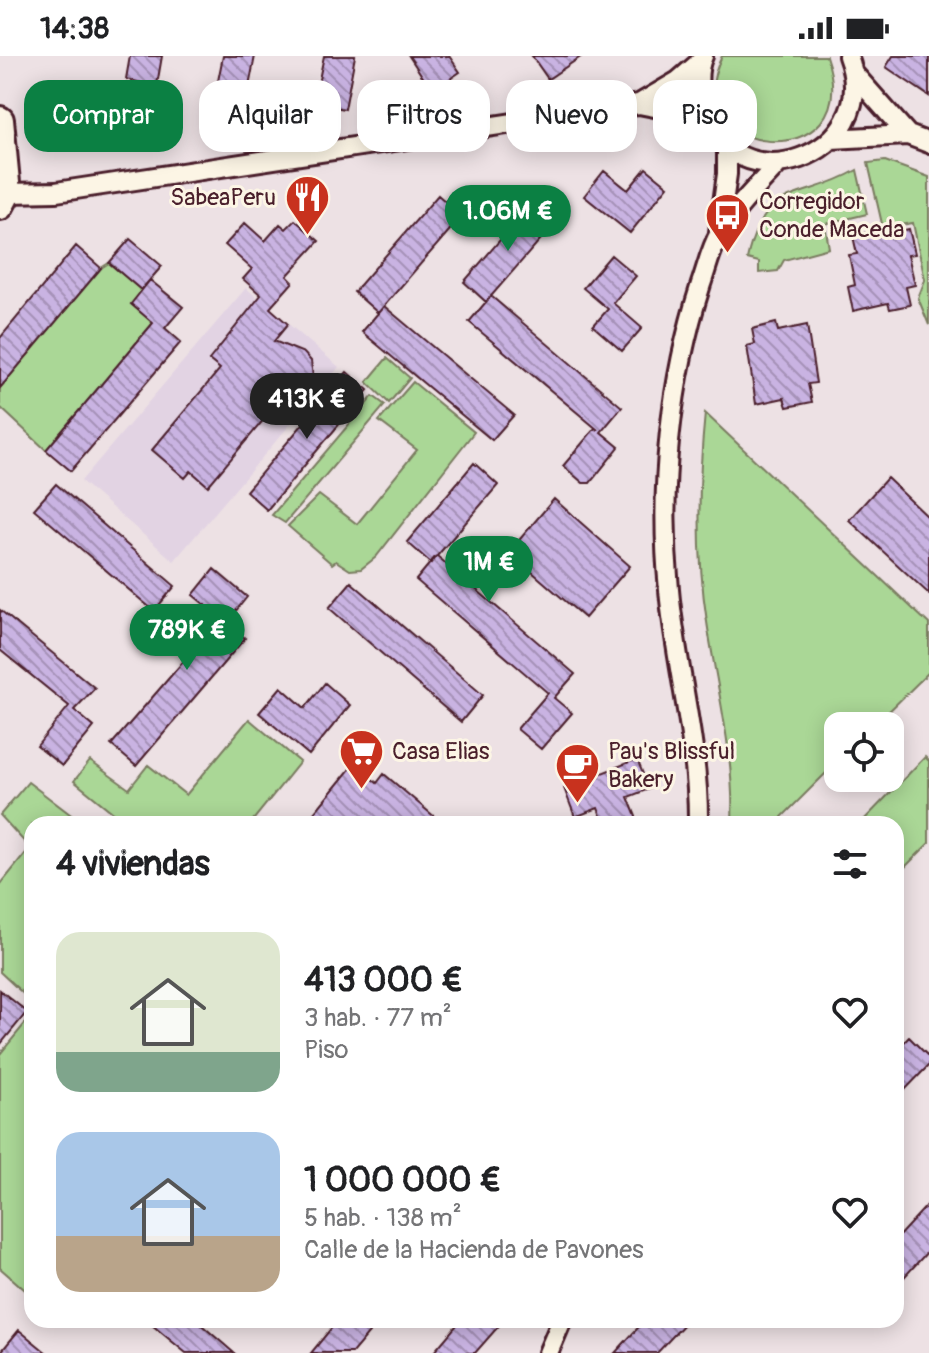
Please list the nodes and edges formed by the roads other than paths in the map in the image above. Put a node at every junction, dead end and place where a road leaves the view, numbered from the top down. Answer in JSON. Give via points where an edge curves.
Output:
{"nodes":[{"id":1,"x":701,"y":59,"type":"edge"},
{"id":2,"x":851,"y":65,"type":"edge"},
{"id":3,"x":698,"y":80,"type":"edge"},
{"id":4,"x":639,"y":104,"type":"junction"},
{"id":5,"x":653,"y":107,"type":"edge"},
{"id":6,"x":0,"y":120,"type":"edge"},
{"id":7,"x":908,"y":135,"type":"junction"},
{"id":8,"x":831,"y":139,"type":"junction"},
{"id":9,"x":929,"y":143,"type":"edge"},
{"id":10,"x":727,"y":152,"type":"edge"},
{"id":11,"x":735,"y":152,"type":"edge"},
{"id":12,"x":778,"y":164,"type":"junction"},
{"id":13,"x":4,"y":199,"type":"edge"},
{"id":14,"x":719,"y":235,"type":"junction"},
{"id":15,"x":697,"y":816,"type":"edge"},
{"id":16,"x":559,"y":1328,"type":"edge"},
{"id":17,"x":548,"y":1353,"type":"edge"}],
"edges":[{"from":1,"to":3,"type":"street"},
{"from":1,"to":4,"type":"street","via":[[678,81]]},
{"from":2,"to":7,"type":"street"},
{"from":2,"to":8,"type":"street","via":[[850,110]]},
{"from":4,"to":5,"type":"street"},
{"from":4,"to":13,"type":"street"},
{"from":6,"to":13,"type":"street"},
{"from":7,"to":8,"type":"street"},
{"from":7,"to":9,"type":"street"},
{"from":8,"to":12,"type":"street","via":[[818,151]]},
{"from":10,"to":14,"type":"street"},
{"from":11,"to":12,"type":"street"},
{"from":12,"to":14,"type":"street"},
{"from":14,"to":15,"type":"street","via":[[692,312],[677,377],[668,468],[669,590],[692,738]]},
{"from":16,"to":17,"type":"street"}]}
